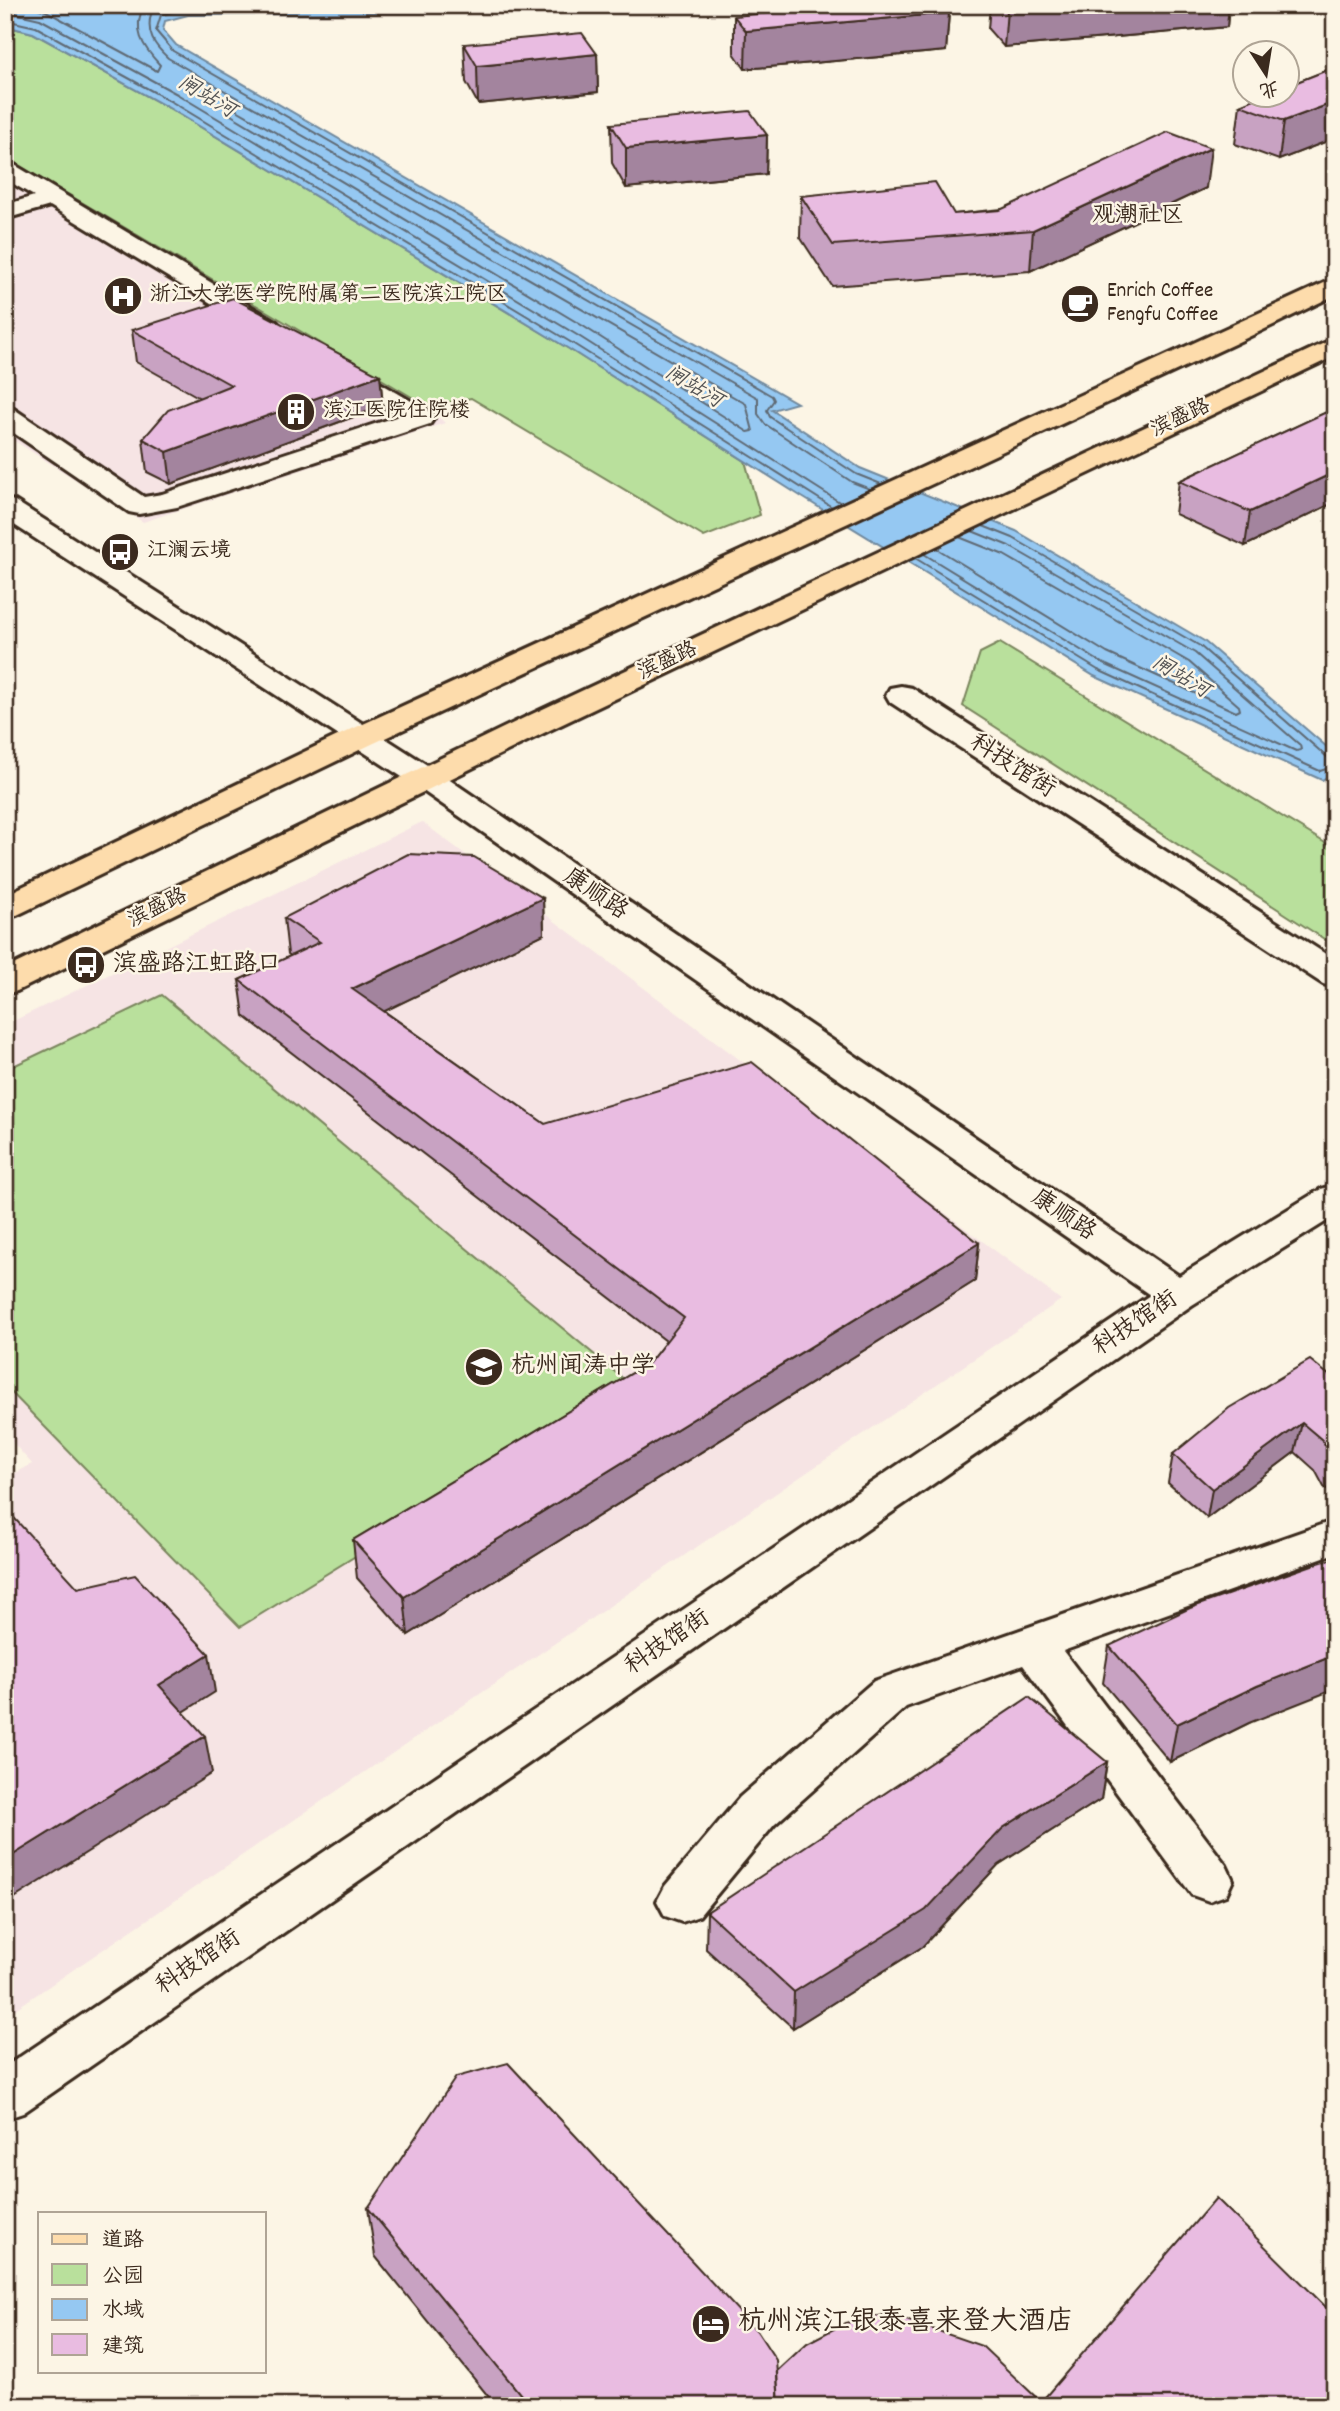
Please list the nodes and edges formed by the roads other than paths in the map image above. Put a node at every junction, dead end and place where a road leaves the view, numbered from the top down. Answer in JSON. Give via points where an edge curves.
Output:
{"nodes":[{"id":1,"x":5,"y":169,"type":"edge"},
{"id":2,"x":53,"y":198,"type":"junction"},
{"id":3,"x":5,"y":212,"type":"edge"},
{"id":4,"x":1335,"y":285,"type":"edge"},
{"id":5,"x":292,"y":341,"type":"edge"},
{"id":6,"x":1335,"y":346,"type":"edge"},
{"id":7,"x":316,"y":355,"type":"edge"},
{"id":8,"x":5,"y":415,"type":"edge"},
{"id":9,"x":5,"y":507,"type":"edge"},
{"id":10,"x":901,"y":695,"type":"dead end"},
{"id":11,"x":361,"y":737,"type":"junction"},
{"id":12,"x":426,"y":779,"type":"junction"},
{"id":13,"x":5,"y":908,"type":"edge"},
{"id":14,"x":1335,"y":976,"type":"edge"},
{"id":15,"x":5,"y":984,"type":"edge"},
{"id":16,"x":1335,"y":1198,"type":"edge"},
{"id":17,"x":1178,"y":1296,"type":"junction"},
{"id":18,"x":1335,"y":1535,"type":"edge"},
{"id":19,"x":1032,"y":1643,"type":"junction"},
{"id":20,"x":1209,"y":1880,"type":"dead end"},
{"id":21,"x":682,"y":1901,"type":"dead end"},
{"id":22,"x":5,"y":2096,"type":"edge"}],
"edges":[{"from":1,"to":2,"type":"street"},
{"from":2,"to":3,"type":"street"},
{"from":2,"to":5,"type":"street"},
{"from":4,"to":11,"type":"main road"},
{"from":6,"to":12,"type":"main road","name":"滨盛路"},
{"from":7,"to":8,"type":"street","via":[[421,418],[167,501],[139,506]]},
{"from":9,"to":11,"type":"street","name":"康顺路"},
{"from":10,"to":14,"type":"street","name":"科技馆街"},
{"from":11,"to":12,"type":"street","name":"康顺路"},
{"from":11,"to":13,"type":"main road"},
{"from":12,"to":15,"type":"main road","name":"滨盛路"},
{"from":12,"to":17,"type":"street","name":"康顺路"},
{"from":16,"to":17,"type":"street","name":"科技馆街"},
{"from":17,"to":22,"type":"street","name":"科技馆街"},
{"from":18,"to":19,"type":"street"},
{"from":19,"to":20,"type":"street"},
{"from":19,"to":21,"type":"street","via":[[890,1694],[757,1811]]}]}
